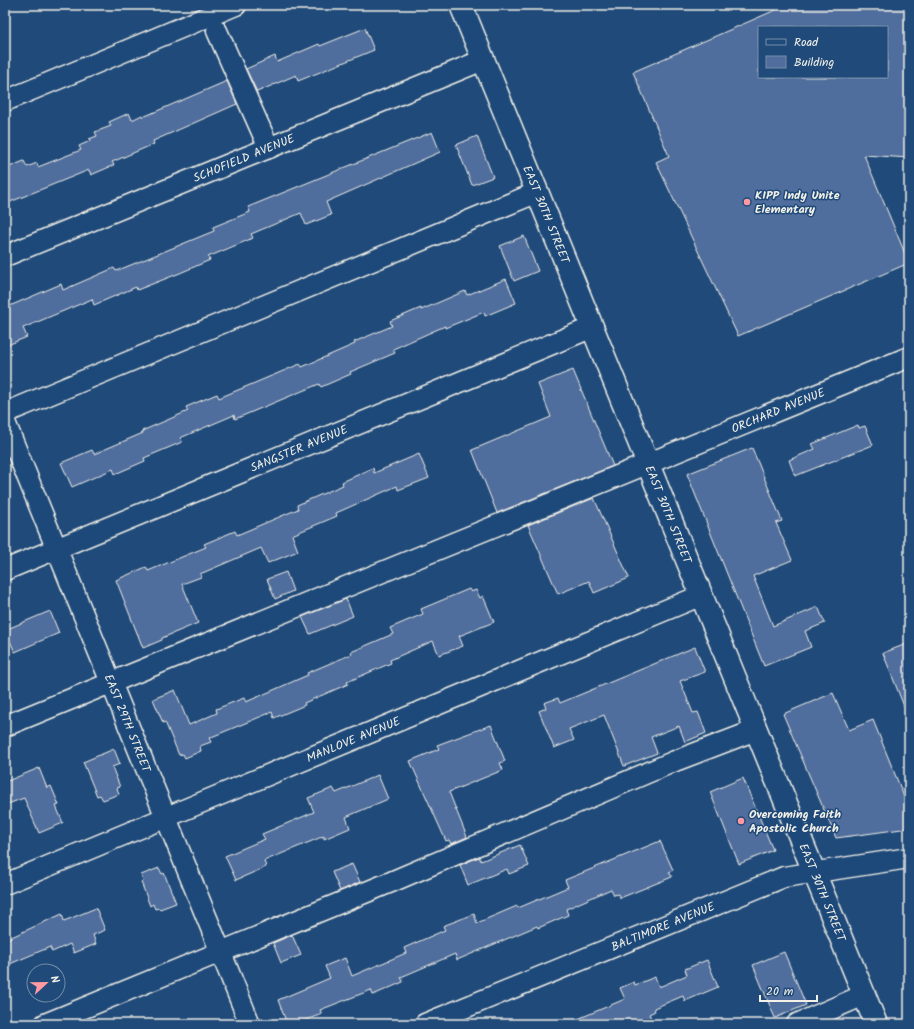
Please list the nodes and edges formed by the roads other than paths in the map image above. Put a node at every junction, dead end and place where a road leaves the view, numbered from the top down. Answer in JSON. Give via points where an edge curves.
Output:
{"nodes":[{"id":1,"x":236,"y":5,"type":"edge"},
{"id":2,"x":461,"y":5,"type":"edge"},
{"id":3,"x":217,"y":31,"type":"dead end"},
{"id":4,"x":483,"y":60,"type":"junction"},
{"id":5,"x":5,"y":100,"type":"edge"},
{"id":6,"x":269,"y":148,"type":"junction"},
{"id":7,"x":538,"y":192,"type":"junction"},
{"id":8,"x":5,"y":256,"type":"edge"},
{"id":9,"x":593,"y":327,"type":"junction"},
{"id":10,"x":909,"y":357,"type":"edge"},
{"id":11,"x":5,"y":413,"type":"edge"},
{"id":12,"x":5,"y":422,"type":"edge"},
{"id":13,"x":648,"y":463,"type":"junction"},
{"id":14,"x":56,"y":549,"type":"junction"},
{"id":15,"x":5,"y":570,"type":"edge"},
{"id":16,"x":702,"y":596,"type":"junction"},
{"id":17,"x":111,"y":682,"type":"junction"},
{"id":18,"x":5,"y":726,"type":"edge"},
{"id":19,"x":756,"y":730,"type":"junction"},
{"id":20,"x":166,"y":817,"type":"junction"},
{"id":21,"x":909,"y":858,"type":"edge"},
{"id":22,"x":815,"y":872,"type":"junction"},
{"id":23,"x":5,"y":884,"type":"edge"},
{"id":24,"x":221,"y":953,"type":"junction"},
{"id":25,"x":864,"y":995,"type":"junction"},
{"id":26,"x":45,"y":1024,"type":"edge"},
{"id":27,"x":250,"y":1024,"type":"edge"},
{"id":28,"x":425,"y":1024,"type":"edge"},
{"id":29,"x":797,"y":1024,"type":"edge"},
{"id":30,"x":876,"y":1024,"type":"edge"}],
"edges":[{"from":1,"to":5,"type":"street"},
{"from":2,"to":4,"type":"main road","name":"EAST 30TH STREET"},
{"from":3,"to":6,"type":"street"},
{"from":4,"to":6,"type":"street","name":"SCHOFIELD AVENUE"},
{"from":4,"to":7,"type":"main road","name":"EAST 30TH STREET"},
{"from":6,"to":8,"type":"street","name":"SCHOFIELD AVENUE"},
{"from":7,"to":9,"type":"main road","name":"EAST 30TH STREET"},
{"from":7,"to":11,"type":"street"},
{"from":9,"to":13,"type":"main road","name":"EAST 30TH STREET"},
{"from":9,"to":14,"type":"street","name":"SANGSTER AVENUE"},
{"from":10,"to":13,"type":"street","name":"ORCHARD AVENUE"},
{"from":12,"to":14,"type":"street","name":"EAST 29TH STREET"},
{"from":13,"to":16,"type":"main road","name":"EAST 30TH STREET"},
{"from":13,"to":17,"type":"street","name":"ORCHARD AVENUE"},
{"from":14,"to":15,"type":"street","name":"SANGSTER AVENUE"},
{"from":14,"to":17,"type":"street","name":"EAST 29TH STREET"},
{"from":16,"to":19,"type":"main road","name":"EAST 30TH STREET"},
{"from":16,"to":20,"type":"street","name":"MANLOVE AVENUE"},
{"from":17,"to":18,"type":"street","name":"ORCHARD AVENUE"},
{"from":17,"to":20,"type":"street","name":"EAST 29TH STREET"},
{"from":19,"to":22,"type":"main road","name":"EAST 30TH STREET"},
{"from":19,"to":24,"type":"street","via":[[675,761]]},
{"from":20,"to":23,"type":"street","name":"MANLOVE AVENUE"},
{"from":20,"to":24,"type":"street","name":"EAST 29TH STREET"},
{"from":21,"to":22,"type":"street","name":"BALTIMORE AVENUE"},
{"from":22,"to":25,"type":"main road","name":"EAST 30TH STREET"},
{"from":22,"to":28,"type":"street","name":"BALTIMORE AVENUE","via":[[790,875],[773,881]]},
{"from":24,"to":26,"type":"street"},
{"from":24,"to":27,"type":"street","name":"EAST 29TH STREET"},
{"from":25,"to":29,"type":"street"},
{"from":25,"to":30,"type":"main road","name":"EAST 30TH STREET"}]}
